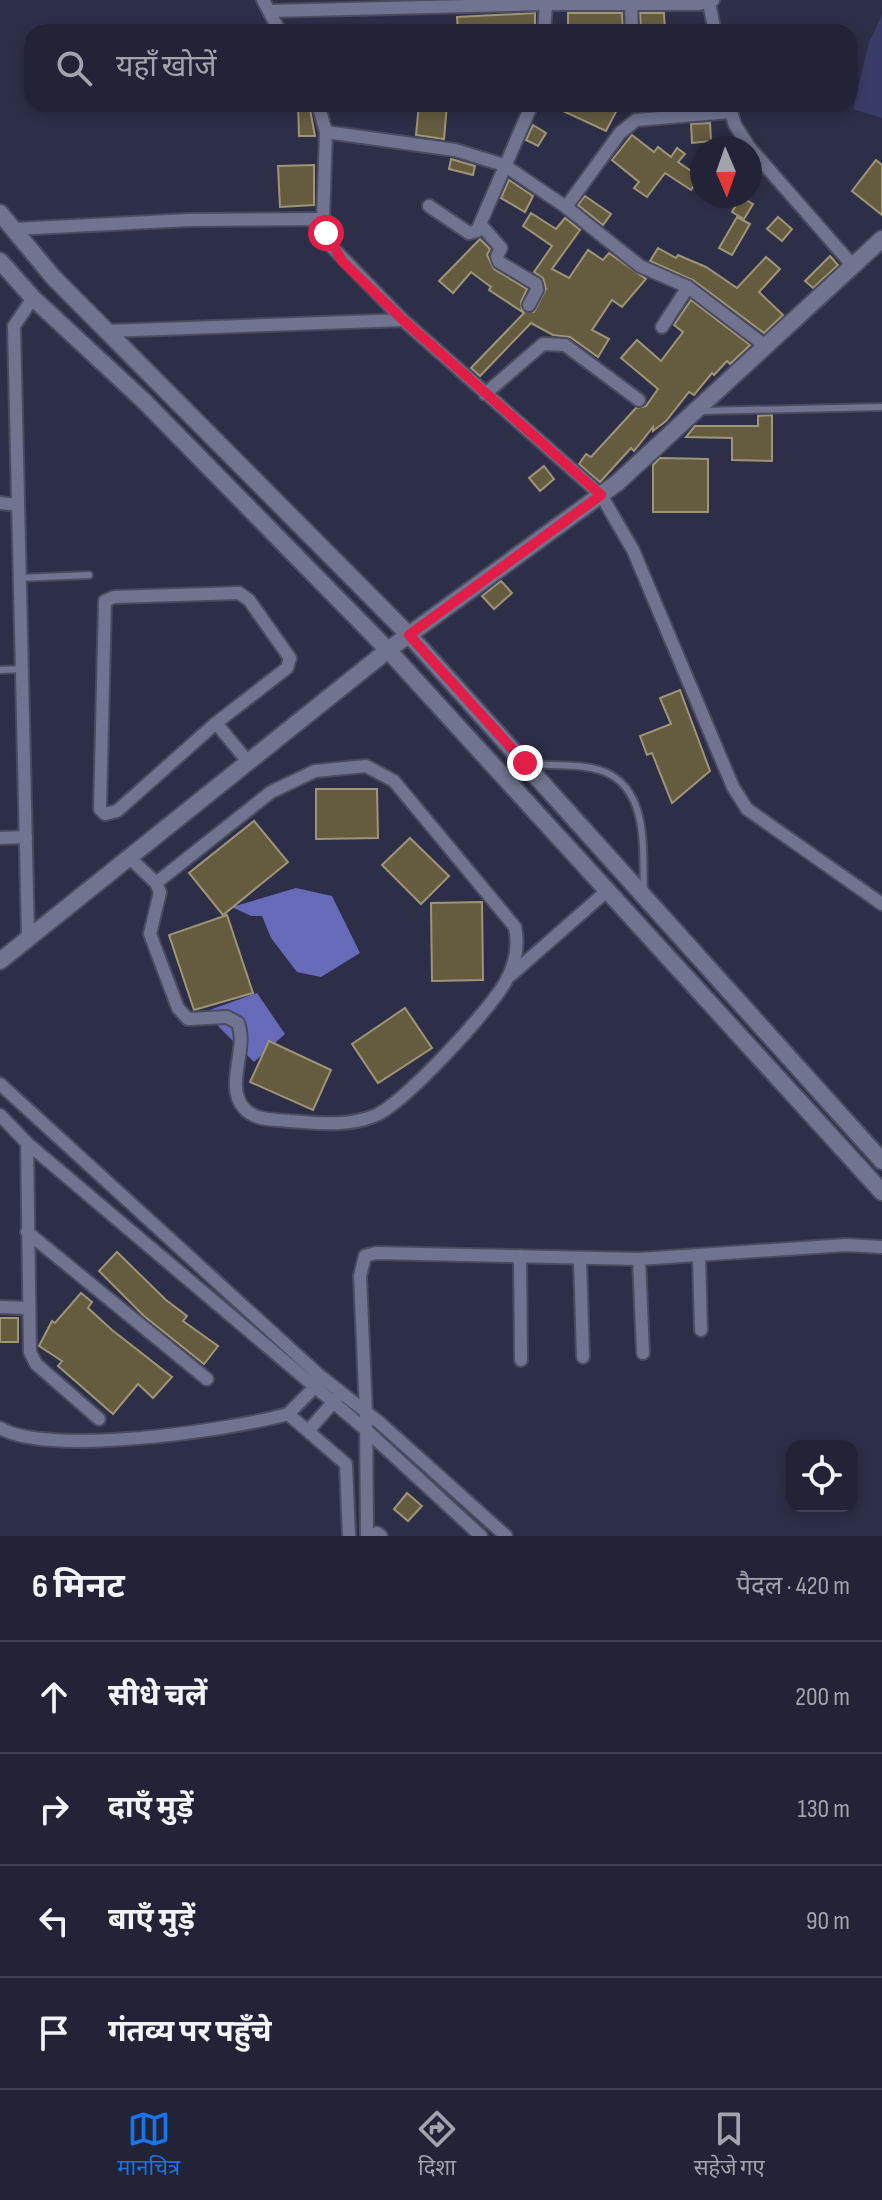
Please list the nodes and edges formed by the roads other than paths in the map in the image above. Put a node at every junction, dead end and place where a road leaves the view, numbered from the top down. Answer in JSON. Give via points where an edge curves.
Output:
{"nodes":[{"id":1,"x":711,"y":1,"type":"edge"},
{"id":2,"x":631,"y":3,"type":"junction"},
{"id":3,"x":546,"y":4,"type":"junction"},
{"id":4,"x":266,"y":6,"type":"edge"},
{"id":5,"x":276,"y":24,"type":"edge"},
{"id":6,"x":545,"y":24,"type":"edge"},
{"id":7,"x":632,"y":24,"type":"edge"},
{"id":8,"x":714,"y":24,"type":"edge"},
{"id":9,"x":320,"y":112,"type":"edge"},
{"id":10,"x":528,"y":112,"type":"edge"},
{"id":11,"x":636,"y":112,"type":"edge"},
{"id":12,"x":698,"y":112,"type":"edge"},
{"id":13,"x":731,"y":112,"type":"edge"},
{"id":14,"x":636,"y":120,"type":"junction"},
{"id":15,"x":326,"y":132,"type":"junction"},
{"id":16,"x":744,"y":136,"type":"edge"},
{"id":17,"x":762,"y":162,"type":"edge"},
{"id":18,"x":504,"y":165,"type":"junction"},
{"id":19,"x":429,"y":206,"type":"dead end"},
{"id":20,"x":566,"y":207,"type":"junction"},
{"id":21,"x":0,"y":213,"type":"edge"},
{"id":22,"x":323,"y":219,"type":"junction"},
{"id":23,"x":481,"y":225,"type":"junction"},
{"id":24,"x":14,"y":229,"type":"junction"},
{"id":25,"x":882,"y":239,"type":"edge"},
{"id":26,"x":0,"y":261,"type":"edge"},
{"id":27,"x":854,"y":267,"type":"junction"},
{"id":28,"x":688,"y":287,"type":"junction"},
{"id":29,"x":33,"y":298,"type":"junction"},
{"id":30,"x":529,"y":305,"type":"dead end"},
{"id":31,"x":403,"y":320,"type":"junction"},
{"id":32,"x":14,"y":326,"type":"junction"},
{"id":33,"x":0,"y":327,"type":"edge"},
{"id":34,"x":662,"y":327,"type":"dead end"},
{"id":35,"x":107,"y":331,"type":"junction"},
{"id":36,"x":767,"y":347,"type":"junction"},
{"id":37,"x":485,"y":394,"type":"junction"},
{"id":38,"x":639,"y":400,"type":"dead end"},
{"id":39,"x":882,"y":407,"type":"edge"},
{"id":40,"x":696,"y":411,"type":"junction"},
{"id":41,"x":601,"y":495,"type":"junction"},
{"id":42,"x":0,"y":503,"type":"edge"},
{"id":43,"x":18,"y":505,"type":"junction"},
{"id":44,"x":89,"y":575,"type":"dead end"},
{"id":45,"x":20,"y":578,"type":"junction"},
{"id":46,"x":409,"y":635,"type":"junction"},
{"id":47,"x":388,"y":650,"type":"junction"},
{"id":48,"x":22,"y":669,"type":"junction"},
{"id":49,"x":0,"y":670,"type":"edge"},
{"id":50,"x":216,"y":723,"type":"junction"},
{"id":51,"x":249,"y":763,"type":"junction"},
{"id":52,"x":525,"y":763,"type":"junction"},
{"id":53,"x":26,"y":837,"type":"junction"},
{"id":54,"x":0,"y":838,"type":"edge"},
{"id":55,"x":130,"y":858,"type":"junction"},
{"id":56,"x":156,"y":883,"type":"junction"},
{"id":57,"x":608,"y":890,"type":"junction"},
{"id":58,"x":644,"y":895,"type":"junction"},
{"id":59,"x":882,"y":904,"type":"edge"},
{"id":60,"x":28,"y":936,"type":"junction"},
{"id":61,"x":0,"y":961,"type":"edge"},
{"id":62,"x":508,"y":978,"type":"junction"},
{"id":63,"x":0,"y":1084,"type":"edge"},
{"id":64,"x":0,"y":1115,"type":"edge"},
{"id":65,"x":27,"y":1143,"type":"junction"},
{"id":66,"x":882,"y":1161,"type":"edge"},
{"id":67,"x":882,"y":1192,"type":"edge"},
{"id":68,"x":27,"y":1232,"type":"junction"},
{"id":69,"x":882,"y":1247,"type":"edge"},
{"id":70,"x":520,"y":1256,"type":"junction"},
{"id":71,"x":699,"y":1257,"type":"junction"},
{"id":72,"x":580,"y":1259,"type":"junction"},
{"id":73,"x":639,"y":1259,"type":"junction"},
{"id":74,"x":0,"y":1307,"type":"edge"},
{"id":75,"x":27,"y":1308,"type":"junction"},
{"id":76,"x":701,"y":1330,"type":"dead end"},
{"id":77,"x":643,"y":1353,"type":"dead end"},
{"id":78,"x":583,"y":1357,"type":"dead end"},
{"id":79,"x":521,"y":1360,"type":"dead end"},
{"id":80,"x":207,"y":1379,"type":"dead end"},
{"id":81,"x":319,"y":1383,"type":"junction"},
{"id":82,"x":337,"y":1398,"type":"junction"},
{"id":83,"x":366,"y":1412,"type":"junction"},
{"id":84,"x":288,"y":1414,"type":"junction"},
{"id":85,"x":99,"y":1419,"type":"dead end"},
{"id":86,"x":0,"y":1428,"type":"edge"},
{"id":87,"x":309,"y":1430,"type":"junction"},
{"id":88,"x":366,"y":1430,"type":"junction"},
{"id":89,"x":375,"y":1535,"type":"edge"},
{"id":90,"x":349,"y":1536,"type":"edge"},
{"id":91,"x":481,"y":1536,"type":"edge"},
{"id":92,"x":506,"y":1536,"type":"edge"}],
"edges":[{"from":1,"to":2,"type":"street"},
{"from":1,"to":8,"type":"street"},
{"from":2,"to":3,"type":"street"},
{"from":2,"to":7,"type":"street"},
{"from":3,"to":4,"type":"street"},
{"from":3,"to":6,"type":"street"},
{"from":4,"to":5,"type":"street"},
{"from":9,"to":15,"type":"street"},
{"from":10,"to":18,"type":"street"},
{"from":11,"to":14,"type":"street"},
{"from":12,"to":14,"type":"street"},
{"from":13,"to":16,"type":"street"},
{"from":14,"to":20,"type":"street","via":[[620,133]]},
{"from":15,"to":18,"type":"street","via":[[455,150]]},
{"from":15,"to":22,"type":"street"},
{"from":17,"to":27,"type":"street"},
{"from":18,"to":20,"type":"street"},
{"from":18,"to":23,"type":"street"},
{"from":19,"to":23,"type":"street","via":[[469,233]]},
{"from":20,"to":28,"type":"street","via":[[640,266]]},
{"from":21,"to":24,"type":"main road"},
{"from":22,"to":24,"type":"street"},
{"from":22,"to":31,"type":"street","via":[[342,261]]},
{"from":23,"to":30,"type":"street","via":[[501,248],[499,262],[536,284]]},
{"from":24,"to":35,"type":"main road"},
{"from":25,"to":27,"type":"main road"},
{"from":26,"to":29,"type":"main road"},
{"from":27,"to":36,"type":"main road"},
{"from":28,"to":34,"type":"street"},
{"from":28,"to":36,"type":"street"},
{"from":29,"to":32,"type":"street"},
{"from":29,"to":47,"type":"main road","via":[[144,401]]},
{"from":31,"to":35,"type":"street"},
{"from":31,"to":37,"type":"street"},
{"from":32,"to":33,"type":"street"},
{"from":32,"to":43,"type":"street"},
{"from":35,"to":46,"type":"main road"},
{"from":36,"to":40,"type":"main road"},
{"from":37,"to":38,"type":"street","via":[[552,342],[565,345]]},
{"from":37,"to":41,"type":"street"},
{"from":39,"to":40,"type":"lane"},
{"from":40,"to":41,"type":"main road"},
{"from":41,"to":46,"type":"main road"},
{"from":41,"to":59,"type":"street","via":[[633,550],[747,809]]},
{"from":42,"to":43,"type":"street"},
{"from":43,"to":45,"type":"street"},
{"from":44,"to":45,"type":"lane"},
{"from":45,"to":48,"type":"street"},
{"from":46,"to":47,"type":"main road"},
{"from":46,"to":52,"type":"main road"},
{"from":47,"to":51,"type":"main road"},
{"from":47,"to":57,"type":"main road"},
{"from":48,"to":49,"type":"lane"},
{"from":48,"to":53,"type":"street"},
{"from":50,"to":50,"type":"street","via":[[117,811],[105,814],[100,809],[105,601],[227,592],[249,600],[290,658],[287,668]]},
{"from":50,"to":51,"type":"street"},
{"from":51,"to":55,"type":"main road"},
{"from":52,"to":58,"type":"main road"},
{"from":52,"to":58,"type":"lane","via":[[606,772],[630,793],[641,823]]},
{"from":53,"to":54,"type":"street"},
{"from":53,"to":60,"type":"street"},
{"from":55,"to":56,"type":"street"},
{"from":55,"to":60,"type":"main road"},
{"from":56,"to":62,"type":"street","via":[[284,785],[315,771],[366,766],[394,781],[515,927],[518,943]]},
{"from":56,"to":62,"type":"street","via":[[160,901],[150,934],[178,1008],[188,1019],[227,1017],[238,1023],[238,1099],[260,1118],[330,1124],[377,1115],[494,1002]]},
{"from":57,"to":62,"type":"street"},
{"from":57,"to":67,"type":"main road"},
{"from":58,"to":66,"type":"main road"},
{"from":60,"to":61,"type":"main road"},
{"from":63,"to":81,"type":"street"},
{"from":64,"to":65,"type":"street"},
{"from":65,"to":68,"type":"street"},
{"from":65,"to":81,"type":"street"},
{"from":68,"to":75,"type":"street"},
{"from":68,"to":80,"type":"street"},
{"from":69,"to":71,"type":"street"},
{"from":70,"to":72,"type":"street"},
{"from":70,"to":79,"type":"street"},
{"from":70,"to":83,"type":"street","via":[[365,1256],[360,1276]]},
{"from":71,"to":73,"type":"street"},
{"from":71,"to":76,"type":"street"},
{"from":72,"to":73,"type":"street"},
{"from":72,"to":78,"type":"street"},
{"from":73,"to":77,"type":"street"},
{"from":74,"to":75,"type":"street"},
{"from":75,"to":85,"type":"street","via":[[30,1352],[36,1364]]},
{"from":81,"to":82,"type":"street"},
{"from":81,"to":84,"type":"street"},
{"from":82,"to":83,"type":"street"},
{"from":82,"to":87,"type":"street"},
{"from":82,"to":88,"type":"street"},
{"from":83,"to":88,"type":"street"},
{"from":83,"to":92,"type":"street"},
{"from":84,"to":86,"type":"street","via":[[152,1439],[28,1439]]},
{"from":84,"to":87,"type":"street"},
{"from":87,"to":90,"type":"street","via":[[349,1472]]},
{"from":88,"to":89,"type":"street"},
{"from":88,"to":91,"type":"street"}]}
